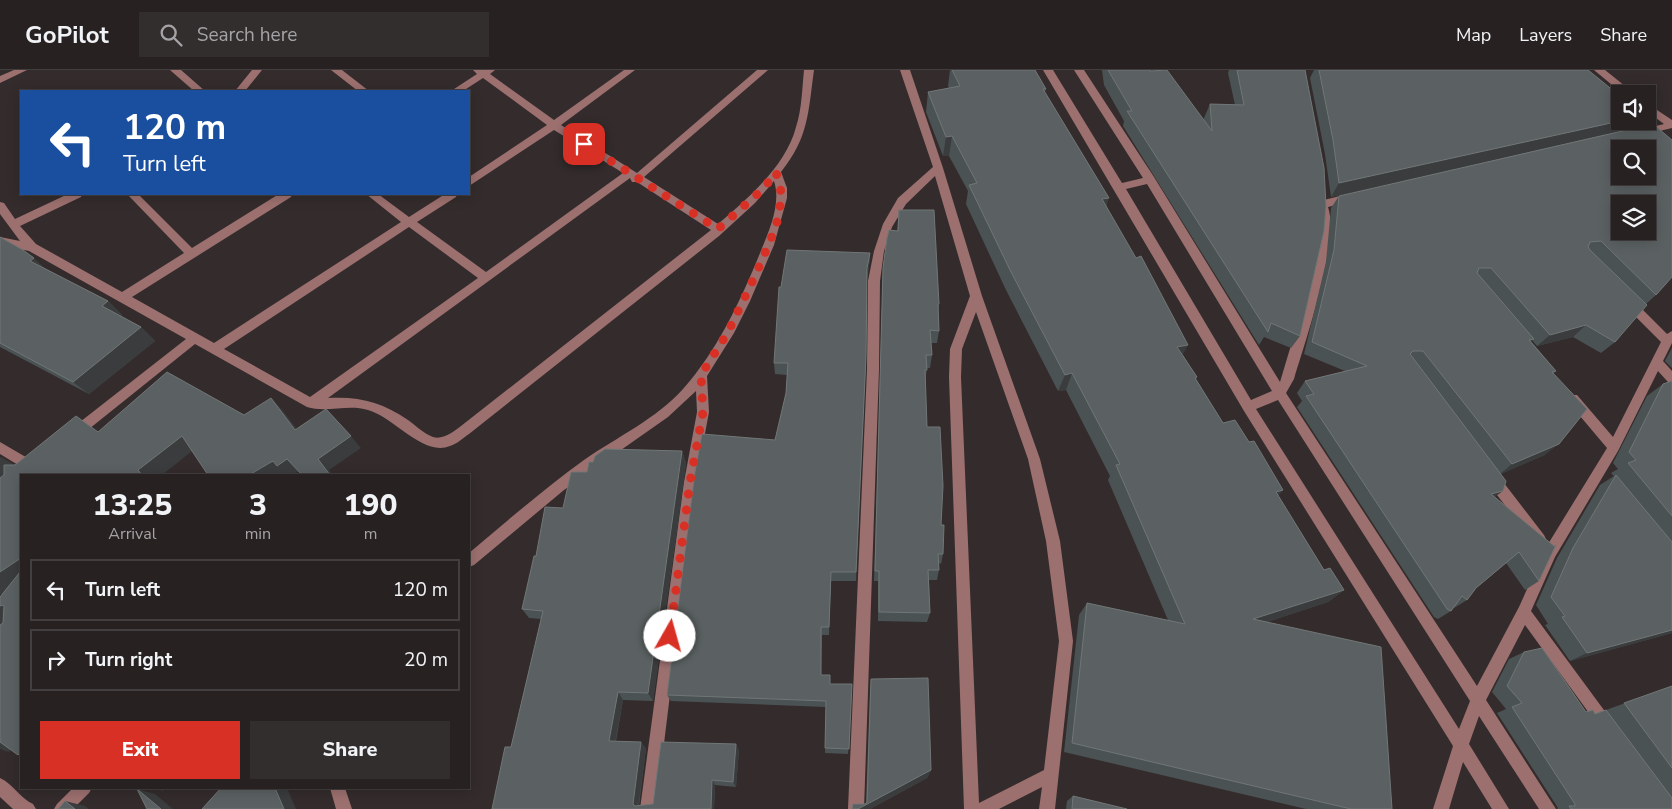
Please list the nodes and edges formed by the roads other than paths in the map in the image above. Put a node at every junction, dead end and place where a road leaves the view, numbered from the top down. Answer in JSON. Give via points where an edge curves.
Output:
{"nodes":[{"id":1,"x":22,"y":70,"type":"edge"},
{"id":2,"x":175,"y":70,"type":"edge"},
{"id":3,"x":257,"y":70,"type":"edge"},
{"id":4,"x":336,"y":70,"type":"edge"},
{"id":5,"x":630,"y":70,"type":"edge"},
{"id":6,"x":763,"y":70,"type":"edge"},
{"id":7,"x":809,"y":70,"type":"edge"},
{"id":8,"x":905,"y":70,"type":"edge"},
{"id":9,"x":1048,"y":70,"type":"edge"},
{"id":10,"x":1079,"y":70,"type":"edge"},
{"id":11,"x":1599,"y":70,"type":"edge"},
{"id":12,"x":484,"y":71,"type":"edge"},
{"id":13,"x":0,"y":80,"type":"edge"},
{"id":14,"x":1618,"y":85,"type":"edge"},
{"id":15,"x":199,"y":90,"type":"edge"},
{"id":16,"x":241,"y":90,"type":"edge"},
{"id":17,"x":363,"y":90,"type":"edge"},
{"id":18,"x":457,"y":90,"type":"edge"},
{"id":19,"x":1656,"y":113,"type":"edge"},
{"id":20,"x":554,"y":125,"type":"junction"},
{"id":21,"x":1672,"y":125,"type":"edge"},
{"id":22,"x":1633,"y":134,"type":"edge"},
{"id":23,"x":938,"y":168,"type":"junction"},
{"id":24,"x":776,"y":172,"type":"junction"},
{"id":25,"x":633,"y":176,"type":"junction"},
{"id":26,"x":1150,"y":180,"type":"junction"},
{"id":27,"x":470,"y":181,"type":"edge"},
{"id":28,"x":1119,"y":187,"type":"junction"},
{"id":29,"x":75,"y":195,"type":"edge"},
{"id":30,"x":133,"y":195,"type":"edge"},
{"id":31,"x":284,"y":195,"type":"edge"},
{"id":32,"x":372,"y":195,"type":"edge"},
{"id":33,"x":450,"y":195,"type":"edge"},
{"id":34,"x":1363,"y":195,"type":"edge"},
{"id":35,"x":0,"y":206,"type":"edge"},
{"id":36,"x":408,"y":223,"type":"junction"},
{"id":37,"x":13,"y":225,"type":"junction"},
{"id":38,"x":718,"y":229,"type":"junction"},
{"id":39,"x":0,"y":241,"type":"edge"},
{"id":40,"x":32,"y":247,"type":"junction"},
{"id":41,"x":191,"y":254,"type":"junction"},
{"id":42,"x":486,"y":278,"type":"junction"},
{"id":43,"x":1618,"y":293,"type":"edge"},
{"id":44,"x":976,"y":296,"type":"junction"},
{"id":45,"x":123,"y":297,"type":"junction"},
{"id":46,"x":196,"y":337,"type":"junction"},
{"id":47,"x":1669,"y":339,"type":"edge"},
{"id":48,"x":216,"y":348,"type":"junction"},
{"id":49,"x":1657,"y":362,"type":"junction"},
{"id":50,"x":701,"y":375,"type":"junction"},
{"id":51,"x":1672,"y":379,"type":"edge"},
{"id":52,"x":1563,"y":388,"type":"edge"},
{"id":53,"x":1280,"y":393,"type":"junction"},
{"id":54,"x":311,"y":403,"type":"junction"},
{"id":55,"x":1248,"y":407,"type":"junction"},
{"id":56,"x":64,"y":442,"type":"edge"},
{"id":57,"x":0,"y":447,"type":"edge"},
{"id":58,"x":1614,"y":447,"type":"junction"},
{"id":59,"x":32,"y":468,"type":"edge"},
{"id":60,"x":1485,"y":468,"type":"edge"},
{"id":61,"x":1550,"y":553,"type":"junction"},
{"id":62,"x":470,"y":560,"type":"edge"},
{"id":63,"x":1524,"y":612,"type":"junction"},
{"id":64,"x":1478,"y":700,"type":"junction"},
{"id":65,"x":1616,"y":738,"type":"edge"},
{"id":66,"x":1460,"y":744,"type":"junction"},
{"id":67,"x":1050,"y":775,"type":"junction"},
{"id":68,"x":0,"y":786,"type":"edge"},
{"id":69,"x":83,"y":789,"type":"edge"},
{"id":70,"x":338,"y":789,"type":"edge"},
{"id":71,"x":28,"y":809,"type":"edge"},
{"id":72,"x":62,"y":809,"type":"edge"},
{"id":73,"x":344,"y":809,"type":"edge"},
{"id":74,"x":648,"y":809,"type":"edge"},
{"id":75,"x":856,"y":809,"type":"edge"},
{"id":76,"x":972,"y":809,"type":"edge"},
{"id":77,"x":983,"y":809,"type":"edge"},
{"id":78,"x":1047,"y":809,"type":"edge"},
{"id":79,"x":1441,"y":809,"type":"edge"},
{"id":80,"x":1501,"y":809,"type":"edge"},
{"id":81,"x":1548,"y":809,"type":"edge"}],
"edges":[{"from":1,"to":13,"type":"street"},
{"from":2,"to":15,"type":"street"},
{"from":3,"to":16,"type":"street"},
{"from":4,"to":17,"type":"street"},
{"from":5,"to":20,"type":"street"},
{"from":6,"to":25,"type":"street"},
{"from":7,"to":24,"type":"street","via":[[802,127]]},
{"from":8,"to":23,"type":"street"},
{"from":9,"to":28,"type":"street"},
{"from":10,"to":26,"type":"street"},
{"from":11,"to":14,"type":"street"},
{"from":12,"to":18,"type":"street"},
{"from":12,"to":20,"type":"street"},
{"from":19,"to":21,"type":"street"},
{"from":20,"to":25,"type":"street"},
{"from":20,"to":27,"type":"street"},
{"from":21,"to":22,"type":"street"},
{"from":23,"to":44,"type":"street"},
{"from":23,"to":75,"type":"street","via":[[902,201],[887,228],[874,281]]},
{"from":24,"to":38,"type":"street","via":[[764,188]]},
{"from":24,"to":50,"type":"street","via":[[782,196],[776,227],[728,332]]},
{"from":25,"to":38,"type":"street"},
{"from":25,"to":42,"type":"street"},
{"from":26,"to":28,"type":"street"},
{"from":26,"to":53,"type":"street"},
{"from":28,"to":55,"type":"street"},
{"from":29,"to":37,"type":"street"},
{"from":30,"to":41,"type":"street"},
{"from":31,"to":41,"type":"street"},
{"from":32,"to":36,"type":"street"},
{"from":33,"to":36,"type":"street"},
{"from":34,"to":53,"type":"street","via":[[1324,199],[1324,243],[1318,274],[1293,365]]},
{"from":35,"to":37,"type":"street"},
{"from":36,"to":42,"type":"street"},
{"from":36,"to":48,"type":"street"},
{"from":37,"to":40,"type":"street"},
{"from":38,"to":54,"type":"street","via":[[447,442],[432,443],[368,404]]},
{"from":39,"to":40,"type":"street"},
{"from":40,"to":45,"type":"street"},
{"from":41,"to":45,"type":"street"},
{"from":42,"to":54,"type":"street"},
{"from":43,"to":47,"type":"street"},
{"from":44,"to":67,"type":"street","via":[[1034,459],[1052,541],[1066,641]]},
{"from":44,"to":76,"type":"street","via":[[956,349],[954,377]]},
{"from":45,"to":46,"type":"street"},
{"from":46,"to":48,"type":"street"},
{"from":46,"to":56,"type":"street"},
{"from":47,"to":49,"type":"street"},
{"from":48,"to":54,"type":"street"},
{"from":49,"to":51,"type":"street"},
{"from":49,"to":58,"type":"street"},
{"from":50,"to":62,"type":"street","via":[[672,407],[590,464]]},
{"from":50,"to":74,"type":"street","via":[[703,412],[690,482]]},
{"from":52,"to":58,"type":"street"},
{"from":53,"to":55,"type":"street"},
{"from":53,"to":64,"type":"street"},
{"from":55,"to":66,"type":"street"},
{"from":57,"to":59,"type":"street"},
{"from":58,"to":61,"type":"street","via":[[1602,475]]},
{"from":60,"to":61,"type":"street"},
{"from":61,"to":63,"type":"street"},
{"from":63,"to":64,"type":"street"},
{"from":63,"to":65,"type":"street"},
{"from":64,"to":66,"type":"street"},
{"from":64,"to":81,"type":"street"},
{"from":66,"to":79,"type":"street"},
{"from":66,"to":80,"type":"street"},
{"from":67,"to":77,"type":"street"},
{"from":67,"to":78,"type":"street"},
{"from":68,"to":71,"type":"street"},
{"from":69,"to":72,"type":"street"},
{"from":70,"to":73,"type":"street"}]}
